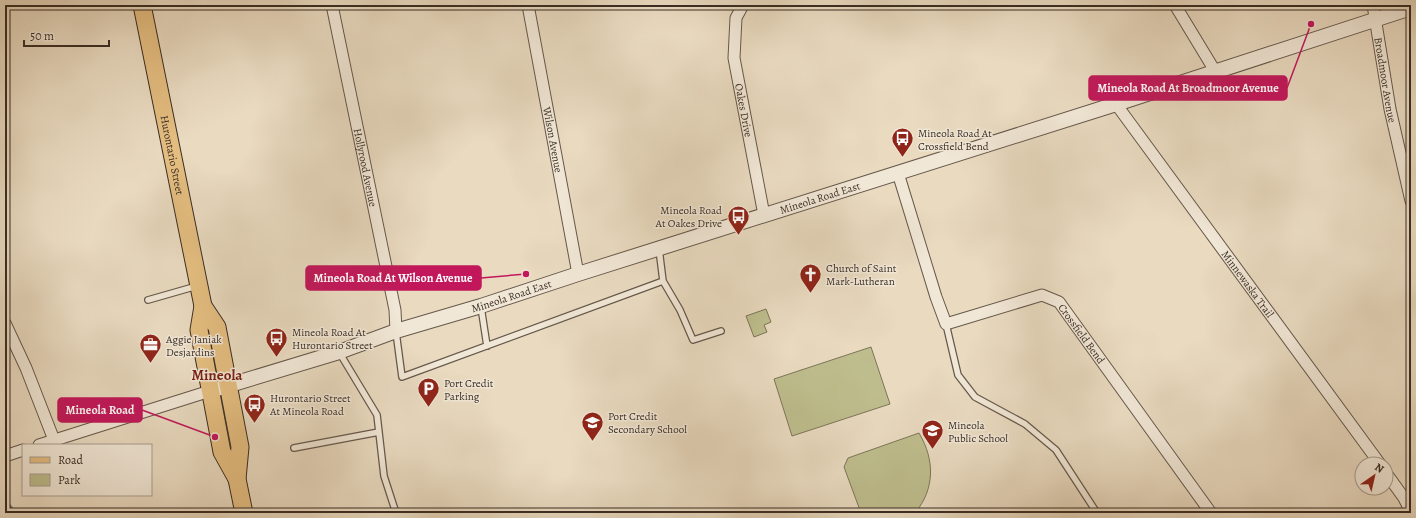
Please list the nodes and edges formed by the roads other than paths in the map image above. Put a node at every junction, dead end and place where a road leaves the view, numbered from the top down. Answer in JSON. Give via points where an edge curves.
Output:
{"nodes":[{"id":1,"x":142,"y":5,"type":"edge"},
{"id":2,"x":332,"y":5,"type":"edge"},
{"id":3,"x":528,"y":5,"type":"edge"},
{"id":4,"x":742,"y":5,"type":"edge"},
{"id":5,"x":1175,"y":5,"type":"edge"},
{"id":6,"x":1373,"y":5,"type":"edge"},
{"id":7,"x":1411,"y":8,"type":"edge"},
{"id":8,"x":1376,"y":20,"type":"junction"},
{"id":9,"x":1215,"y":71,"type":"junction"},
{"id":10,"x":1116,"y":104,"type":"junction"},
{"id":11,"x":898,"y":173,"type":"junction"},
{"id":12,"x":1411,"y":201,"type":"edge"},
{"id":13,"x":764,"y":215,"type":"junction"},
{"id":14,"x":659,"y":249,"type":"junction"},
{"id":15,"x":578,"y":274,"type":"junction"},
{"id":16,"x":663,"y":282,"type":"junction"},
{"id":17,"x":199,"y":285,"type":"junction"},
{"id":18,"x":148,"y":300,"type":"dead end"},
{"id":19,"x":203,"y":306,"type":"junction"},
{"id":20,"x":481,"y":306,"type":"junction"},
{"id":21,"x":5,"y":323,"type":"edge"},
{"id":22,"x":946,"y":324,"type":"junction"},
{"id":23,"x":396,"y":331,"type":"junction"},
{"id":24,"x":721,"y":331,"type":"dead end"},
{"id":25,"x":487,"y":346,"type":"junction"},
{"id":26,"x":339,"y":352,"type":"junction"},
{"id":27,"x":228,"y":386,"type":"junction"},
{"id":28,"x":210,"y":391,"type":"junction"},
{"id":29,"x":379,"y":432,"type":"junction"},
{"id":30,"x":54,"y":440,"type":"junction"},
{"id":31,"x":42,"y":444,"type":"edge"},
{"id":32,"x":294,"y":448,"type":"dead end"},
{"id":33,"x":22,"y":450,"type":"edge"},
{"id":34,"x":5,"y":456,"type":"edge"},
{"id":35,"x":1374,"y":456,"type":"edge"},
{"id":36,"x":237,"y":479,"type":"junction"},
{"id":37,"x":1394,"y":484,"type":"edge"},
{"id":38,"x":1411,"y":512,"type":"edge"},
{"id":39,"x":244,"y":513,"type":"edge"},
{"id":40,"x":396,"y":513,"type":"edge"},
{"id":41,"x":1097,"y":513,"type":"edge"},
{"id":42,"x":1211,"y":513,"type":"edge"}],
"edges":[{"from":1,"to":17,"type":"main road","name":"Hurontario Street"},
{"from":2,"to":23,"type":"street","name":"Hollyrood Avenue","via":[[395,310]]},
{"from":3,"to":15,"type":"street","name":"Wilson Avenue"},
{"from":4,"to":13,"type":"street","name":"Oakes Drive","via":[[736,18],[734,58]]},
{"from":5,"to":9,"type":"street"},
{"from":6,"to":8,"type":"street","name":"Broadmoor Avenue"},
{"from":7,"to":8,"type":"street","name":"Mineola Road East"},
{"from":8,"to":9,"type":"street","name":"Mineola Road East"},
{"from":8,"to":12,"type":"street","name":"Broadmoor Avenue","via":[[1390,109]]},
{"from":9,"to":10,"type":"street","name":"Mineola Road East"},
{"from":10,"to":11,"type":"street","name":"Mineola Road East"},
{"from":10,"to":35,"type":"street","name":"Minnewaska Trail"},
{"from":11,"to":13,"type":"street","name":"Mineola Road East"},
{"from":11,"to":22,"type":"street"},
{"from":13,"to":14,"type":"street","name":"Mineola Road East"},
{"from":14,"to":15,"type":"street","name":"Mineola Road East"},
{"from":14,"to":16,"type":"lane"},
{"from":15,"to":20,"type":"street","name":"Mineola Road East"},
{"from":16,"to":24,"type":"lane","via":[[680,310],[693,340]]},
{"from":16,"to":25,"type":"lane"},
{"from":17,"to":18,"type":"lane"},
{"from":17,"to":19,"type":"main road","name":"Hurontario Street"},
{"from":19,"to":27,"type":"main road","name":"Hurontario Street","via":[[216,327]]},
{"from":19,"to":28,"type":"main road","name":"Hurontario Street","via":[[199,330]]},
{"from":20,"to":23,"type":"street","name":"Mineola Road East"},
{"from":20,"to":25,"type":"lane"},
{"from":21,"to":30,"type":"street"},
{"from":22,"to":41,"type":"lane","via":[[958,375],[975,398],[1025,424],[1056,450]]},
{"from":22,"to":42,"type":"street","name":"Crossfield Bend","via":[[1042,295],[1059,302]]},
{"from":23,"to":25,"type":"lane","via":[[402,377]]},
{"from":23,"to":26,"type":"street","name":"Mineola Road East"},
{"from":26,"to":27,"type":"street","name":"Mineola Road East"},
{"from":26,"to":29,"type":"lane","via":[[376,415]]},
{"from":27,"to":28,"type":"street","name":"Mineola Road East"},
{"from":27,"to":36,"type":"main road","name":"Hurontario Street","via":[[240,447]]},
{"from":28,"to":30,"type":"street"},
{"from":28,"to":36,"type":"main road","name":"Hurontario Street","via":[[222,452]]},
{"from":29,"to":32,"type":"lane"},
{"from":29,"to":40,"type":"lane","via":[[384,476]]},
{"from":30,"to":31,"type":"street"},
{"from":33,"to":34,"type":"street"},
{"from":36,"to":39,"type":"main road","name":"Hurontario Street"},
{"from":37,"to":38,"type":"street"}]}
